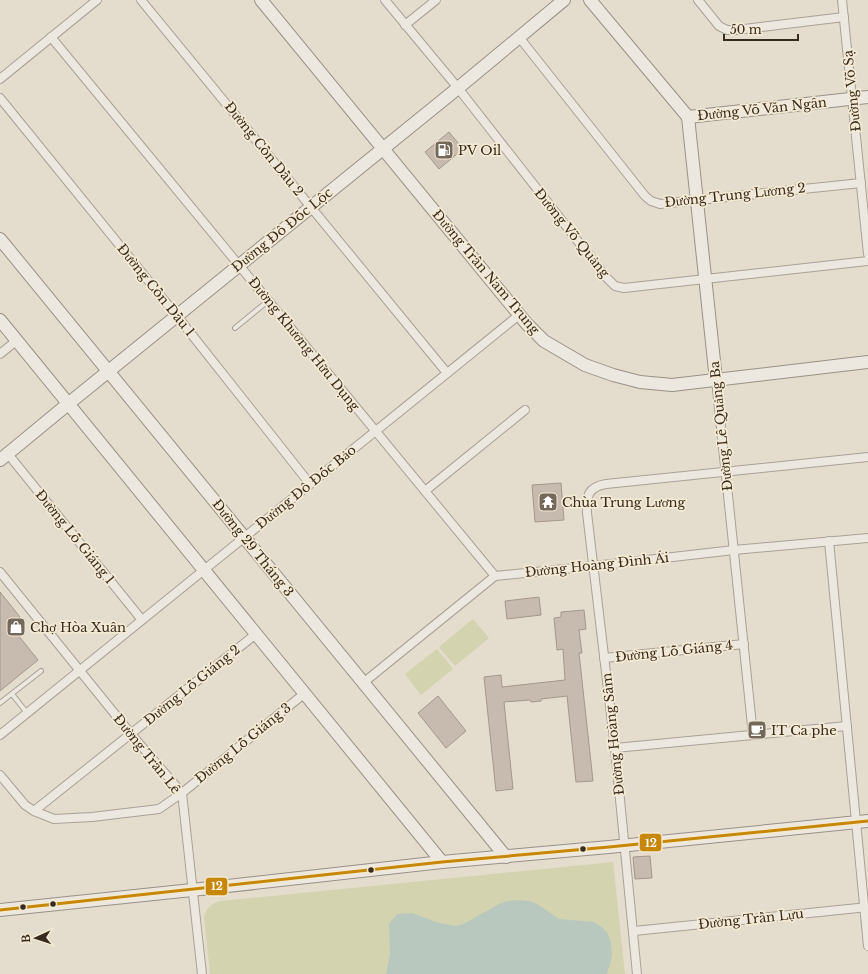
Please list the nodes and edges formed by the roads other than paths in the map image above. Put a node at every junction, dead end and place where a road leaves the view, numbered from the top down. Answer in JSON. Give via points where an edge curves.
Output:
{"nodes":[{"id":1,"x":141,"y":0,"type":"edge"},
{"id":2,"x":261,"y":0,"type":"edge"},
{"id":3,"x":385,"y":0,"type":"edge"},
{"id":4,"x":436,"y":0,"type":"edge"},
{"id":5,"x":564,"y":0,"type":"edge"},
{"id":6,"x":590,"y":0,"type":"edge"},
{"id":7,"x":698,"y":0,"type":"edge"},
{"id":8,"x":842,"y":0,"type":"edge"},
{"id":9,"x":95,"y":1,"type":"edge"},
{"id":10,"x":844,"y":17,"type":"junction"},
{"id":11,"x":405,"y":25,"type":"junction"},
{"id":12,"x":51,"y":37,"type":"junction"},
{"id":13,"x":519,"y":37,"type":"junction"},
{"id":14,"x":0,"y":79,"type":"edge"},
{"id":15,"x":458,"y":88,"type":"junction"},
{"id":16,"x":868,"y":97,"type":"edge"},
{"id":17,"x":0,"y":98,"type":"edge"},
{"id":18,"x":853,"y":99,"type":"junction"},
{"id":19,"x":688,"y":117,"type":"junction"},
{"id":20,"x":383,"y":149,"type":"junction"},
{"id":21,"x":861,"y":183,"type":"junction"},
{"id":22,"x":697,"y":199,"type":"junction"},
{"id":23,"x":311,"y":207,"type":"junction"},
{"id":24,"x":0,"y":239,"type":"edge"},
{"id":25,"x":868,"y":254,"type":"edge"},
{"id":26,"x":868,"y":260,"type":"edge"},
{"id":27,"x":240,"y":265,"type":"junction"},
{"id":28,"x":705,"y":278,"type":"junction"},
{"id":29,"x":268,"y":301,"type":"junction"},
{"id":30,"x":519,"y":315,"type":"junction"},
{"id":31,"x":177,"y":316,"type":"junction"},
{"id":32,"x":0,"y":320,"type":"edge"},
{"id":33,"x":235,"y":328,"type":"dead end"},
{"id":34,"x":16,"y":340,"type":"junction"},
{"id":35,"x":0,"y":354,"type":"edge"},
{"id":36,"x":868,"y":362,"type":"edge"},
{"id":37,"x":108,"y":371,"type":"junction"},
{"id":38,"x":447,"y":373,"type":"junction"},
{"id":39,"x":716,"y":380,"type":"junction"},
{"id":40,"x":68,"y":404,"type":"junction"},
{"id":41,"x":525,"y":410,"type":"dead end"},
{"id":42,"x":375,"y":431,"type":"junction"},
{"id":43,"x":4,"y":457,"type":"edge"},
{"id":44,"x":868,"y":457,"type":"edge"},
{"id":45,"x":726,"y":471,"type":"junction"},
{"id":46,"x":310,"y":484,"type":"junction"},
{"id":47,"x":425,"y":491,"type":"junction"},
{"id":48,"x":244,"y":538,"type":"junction"},
{"id":49,"x":868,"y":538,"type":"edge"},
{"id":50,"x":829,"y":541,"type":"junction"},
{"id":51,"x":734,"y":550,"type":"junction"},
{"id":52,"x":594,"y":566,"type":"junction"},
{"id":53,"x":204,"y":570,"type":"junction"},
{"id":54,"x":0,"y":572,"type":"edge"},
{"id":55,"x":495,"y":576,"type":"junction"},
{"id":56,"x":142,"y":620,"type":"junction"},
{"id":57,"x":256,"y":634,"type":"junction"},
{"id":58,"x":744,"y":644,"type":"junction"},
{"id":59,"x":604,"y":658,"type":"junction"},
{"id":60,"x":79,"y":670,"type":"junction"},
{"id":61,"x":41,"y":671,"type":"dead end"},
{"id":62,"x":363,"y":683,"type":"junction"},
{"id":63,"x":305,"y":693,"type":"junction"},
{"id":64,"x":12,"y":694,"type":"junction"},
{"id":65,"x":0,"y":703,"type":"edge"},
{"id":66,"x":27,"y":713,"type":"junction"},
{"id":67,"x":847,"y":726,"type":"junction"},
{"id":68,"x":131,"y":734,"type":"junction"},
{"id":69,"x":0,"y":735,"type":"edge"},
{"id":70,"x":753,"y":735,"type":"junction"},
{"id":71,"x":615,"y":748,"type":"junction"},
{"id":72,"x":0,"y":774,"type":"edge"},
{"id":73,"x":182,"y":793,"type":"junction"},
{"id":74,"x":34,"y":812,"type":"junction"},
{"id":75,"x":862,"y":821,"type":"edge"},
{"id":76,"x":625,"y":846,"type":"junction"},
{"id":77,"x":506,"y":858,"type":"junction"},
{"id":78,"x":442,"y":862,"type":"junction"},
{"id":79,"x":192,"y":890,"type":"junction"},
{"id":80,"x":866,"y":907,"type":"edge"},
{"id":81,"x":0,"y":910,"type":"edge"},
{"id":82,"x":634,"y":931,"type":"junction"},
{"id":83,"x":868,"y":946,"type":"edge"},
{"id":84,"x":202,"y":974,"type":"edge"},
{"id":85,"x":638,"y":974,"type":"edge"}],
"edges":[{"from":1,"to":23,"type":"street","name":"Đường Cồn Dầu 2"},
{"from":2,"to":20,"type":"street","name":"Đường Trần Nam Trung"},
{"from":3,"to":11,"type":"street","name":"Đường Võ Quảng"},
{"from":4,"to":11,"type":"street"},
{"from":5,"to":13,"type":"street","name":"Đường Đô Đốc Lộc"},
{"from":6,"to":19,"type":"street","name":"Đường Võ Văn Ngân"},
{"from":7,"to":10,"type":"street","via":[[719,26],[727,30]]},
{"from":8,"to":10,"type":"street","name":"Đường Võ Sạ"},
{"from":9,"to":12,"type":"street"},
{"from":10,"to":18,"type":"street","name":"Đường Võ Sạ"},
{"from":11,"to":15,"type":"street","name":"Đường Võ Quảng"},
{"from":12,"to":14,"type":"street"},
{"from":12,"to":27,"type":"street","name":"Đường Khương Hữu Dụng"},
{"from":13,"to":15,"type":"street","name":"Đường Đô Đốc Lộc"},
{"from":13,"to":22,"type":"street","name":"Đường Trung Lương 2","via":[[644,196],[660,204]]},
{"from":15,"to":20,"type":"street","name":"Đường Đô Đốc Lộc"},
{"from":15,"to":28,"type":"street","name":"Đường Võ Quảng","via":[[615,286],[624,288]]},
{"from":16,"to":18,"type":"street","name":"Đường Võ Văn Ngân"},
{"from":17,"to":31,"type":"street","name":"Đường Cồn Dầu 1"},
{"from":18,"to":19,"type":"street","name":"Đường Võ Văn Ngân"},
{"from":18,"to":21,"type":"street","name":"Đường Võ Sạ"},
{"from":19,"to":22,"type":"street","name":"Đường Lê Quảng Ba"},
{"from":20,"to":23,"type":"street","name":"Đường Đô Đốc Lộc"},
{"from":20,"to":30,"type":"street","name":"Đường Trần Nam Trung"},
{"from":21,"to":22,"type":"street","name":"Đường Trung Lương 2"},
{"from":21,"to":25,"type":"street","name":"Đường Võ Sạ"},
{"from":22,"to":28,"type":"street","name":"Đường Lê Quảng Ba"},
{"from":23,"to":27,"type":"street","name":"Đường Đô Đốc Lộc"},
{"from":23,"to":38,"type":"street","name":"Đường Cồn Dầu 2"},
{"from":24,"to":37,"type":"street","name":"Đường 29 Tháng 3"},
{"from":26,"to":28,"type":"street","name":"Đường Võ Quảng"},
{"from":27,"to":29,"type":"street","name":"Đường Khương Hữu Dụng"},
{"from":27,"to":31,"type":"street","name":"Đường Đô Đốc Lộc"},
{"from":28,"to":39,"type":"street","name":"Đường Lê Quảng Ba"},
{"from":29,"to":33,"type":"lane"},
{"from":29,"to":42,"type":"street","name":"Đường Khương Hữu Dụng"},
{"from":30,"to":38,"type":"street","name":"Đường Đô Đốc Bảo"},
{"from":30,"to":39,"type":"street","name":"Đường Trần Nam Trung","via":[[544,341],[584,365],[612,375],[640,382],[672,385]]},
{"from":31,"to":37,"type":"street","name":"Đường Đô Đốc Lộc"},
{"from":31,"to":46,"type":"street","name":"Đường Cồn Dầu 1"},
{"from":32,"to":34,"type":"street"},
{"from":34,"to":35,"type":"street"},
{"from":34,"to":40,"type":"street"},
{"from":36,"to":39,"type":"street","name":"Đường Trần Nam Trung"},
{"from":37,"to":40,"type":"street","name":"Đường Đô Đốc Lộc"},
{"from":37,"to":48,"type":"street","name":"Đường 29 Tháng 3"},
{"from":38,"to":42,"type":"street","name":"Đường Đô Đốc Bảo"},
{"from":39,"to":45,"type":"street","name":"Đường Lê Quảng Ba"},
{"from":40,"to":43,"type":"street","name":"Đường Đô Đốc Lộc"},
{"from":40,"to":53,"type":"street"},
{"from":41,"to":47,"type":"street"},
{"from":42,"to":46,"type":"street","name":"Đường Đô Đốc Bảo"},
{"from":42,"to":47,"type":"street","name":"Đường Khương Hữu Dụng"},
{"from":43,"to":56,"type":"street","name":"Đường Lỗ Giáng 1"},
{"from":44,"to":45,"type":"street"},
{"from":45,"to":51,"type":"street","name":"Đường Lê Quảng Ba"},
{"from":45,"to":52,"type":"street","name":"Đường Hoàng Sâm","via":[[598,485],[592,489],[588,494],[587,513]]},
{"from":46,"to":48,"type":"street","name":"Đường Đô Đốc Bảo"},
{"from":47,"to":55,"type":"street","name":"Đường Khương Hữu Dụng"},
{"from":48,"to":53,"type":"street","name":"Đường Đô Đốc Bảo"},
{"from":48,"to":62,"type":"street","name":"Đường 29 Tháng 3"},
{"from":49,"to":50,"type":"street","name":"Đường Hoàng Đình Ái"},
{"from":50,"to":51,"type":"street","name":"Đường Hoàng Đình Ái"},
{"from":50,"to":67,"type":"street"},
{"from":51,"to":52,"type":"street","name":"Đường Hoàng Đình Ái"},
{"from":51,"to":58,"type":"street","name":"Đường Lê Quảng Ba"},
{"from":52,"to":55,"type":"street","name":"Đường Hoàng Đình Ái"},
{"from":52,"to":59,"type":"street","name":"Đường Hoàng Sâm"},
{"from":53,"to":56,"type":"street","name":"Đường Đô Đốc Bảo"},
{"from":53,"to":57,"type":"street"},
{"from":54,"to":60,"type":"street","name":"Đường Trần Lê"},
{"from":55,"to":62,"type":"street"},
{"from":56,"to":60,"type":"street","name":"Đường Đô Đốc Bảo"},
{"from":57,"to":63,"type":"street"},
{"from":57,"to":68,"type":"street","name":"Đường Lỗ Giáng 2"},
{"from":58,"to":59,"type":"street","name":"Đường Lỗ Giáng 4"},
{"from":58,"to":70,"type":"street","name":"Đường Lê Quảng Ba"},
{"from":59,"to":71,"type":"street","name":"Đường Hoàng Sâm"},
{"from":60,"to":66,"type":"street","name":"Đường Đô Đốc Bảo"},
{"from":60,"to":68,"type":"street","name":"Đường Trần Lê"},
{"from":61,"to":64,"type":"lane"},
{"from":62,"to":77,"type":"street","name":"Đường 29 Tháng 3"},
{"from":63,"to":73,"type":"street","name":"Đường Lỗ Giáng 3"},
{"from":63,"to":78,"type":"street"},
{"from":64,"to":65,"type":"lane"},
{"from":64,"to":66,"type":"lane"},
{"from":66,"to":69,"type":"street","name":"Đường Đô Đốc Bảo"},
{"from":67,"to":70,"type":"street"},
{"from":67,"to":75,"type":"street"},
{"from":68,"to":73,"type":"street","name":"Đường Trần Lê"},
{"from":68,"to":74,"type":"street","name":"Đường Lỗ Giáng 2"},
{"from":70,"to":71,"type":"street"},
{"from":71,"to":76,"type":"street","name":"Đường Hoàng Sâm"},
{"from":72,"to":74,"type":"street","via":[[25,806]]},
{"from":73,"to":74,"type":"street","name":"Đường Lỗ Giáng 3","via":[[159,809],[54,819]]},
{"from":73,"to":79,"type":"street","name":"Đường Trần Lê"},
{"from":75,"to":76,"type":"street"},
{"from":75,"to":80,"type":"street"},
{"from":76,"to":77,"type":"street"},
{"from":76,"to":82,"type":"street","name":"Đường Hoàng Sâm"},
{"from":77,"to":78,"type":"street"},
{"from":78,"to":79,"type":"street"},
{"from":79,"to":81,"type":"street"},
{"from":79,"to":84,"type":"street","name":"Đường Trần Lê"},
{"from":80,"to":82,"type":"street","name":"Đường Trần Lựu"},
{"from":80,"to":83,"type":"street"},
{"from":82,"to":85,"type":"street","name":"Đường Hoàng Sâm"}]}
